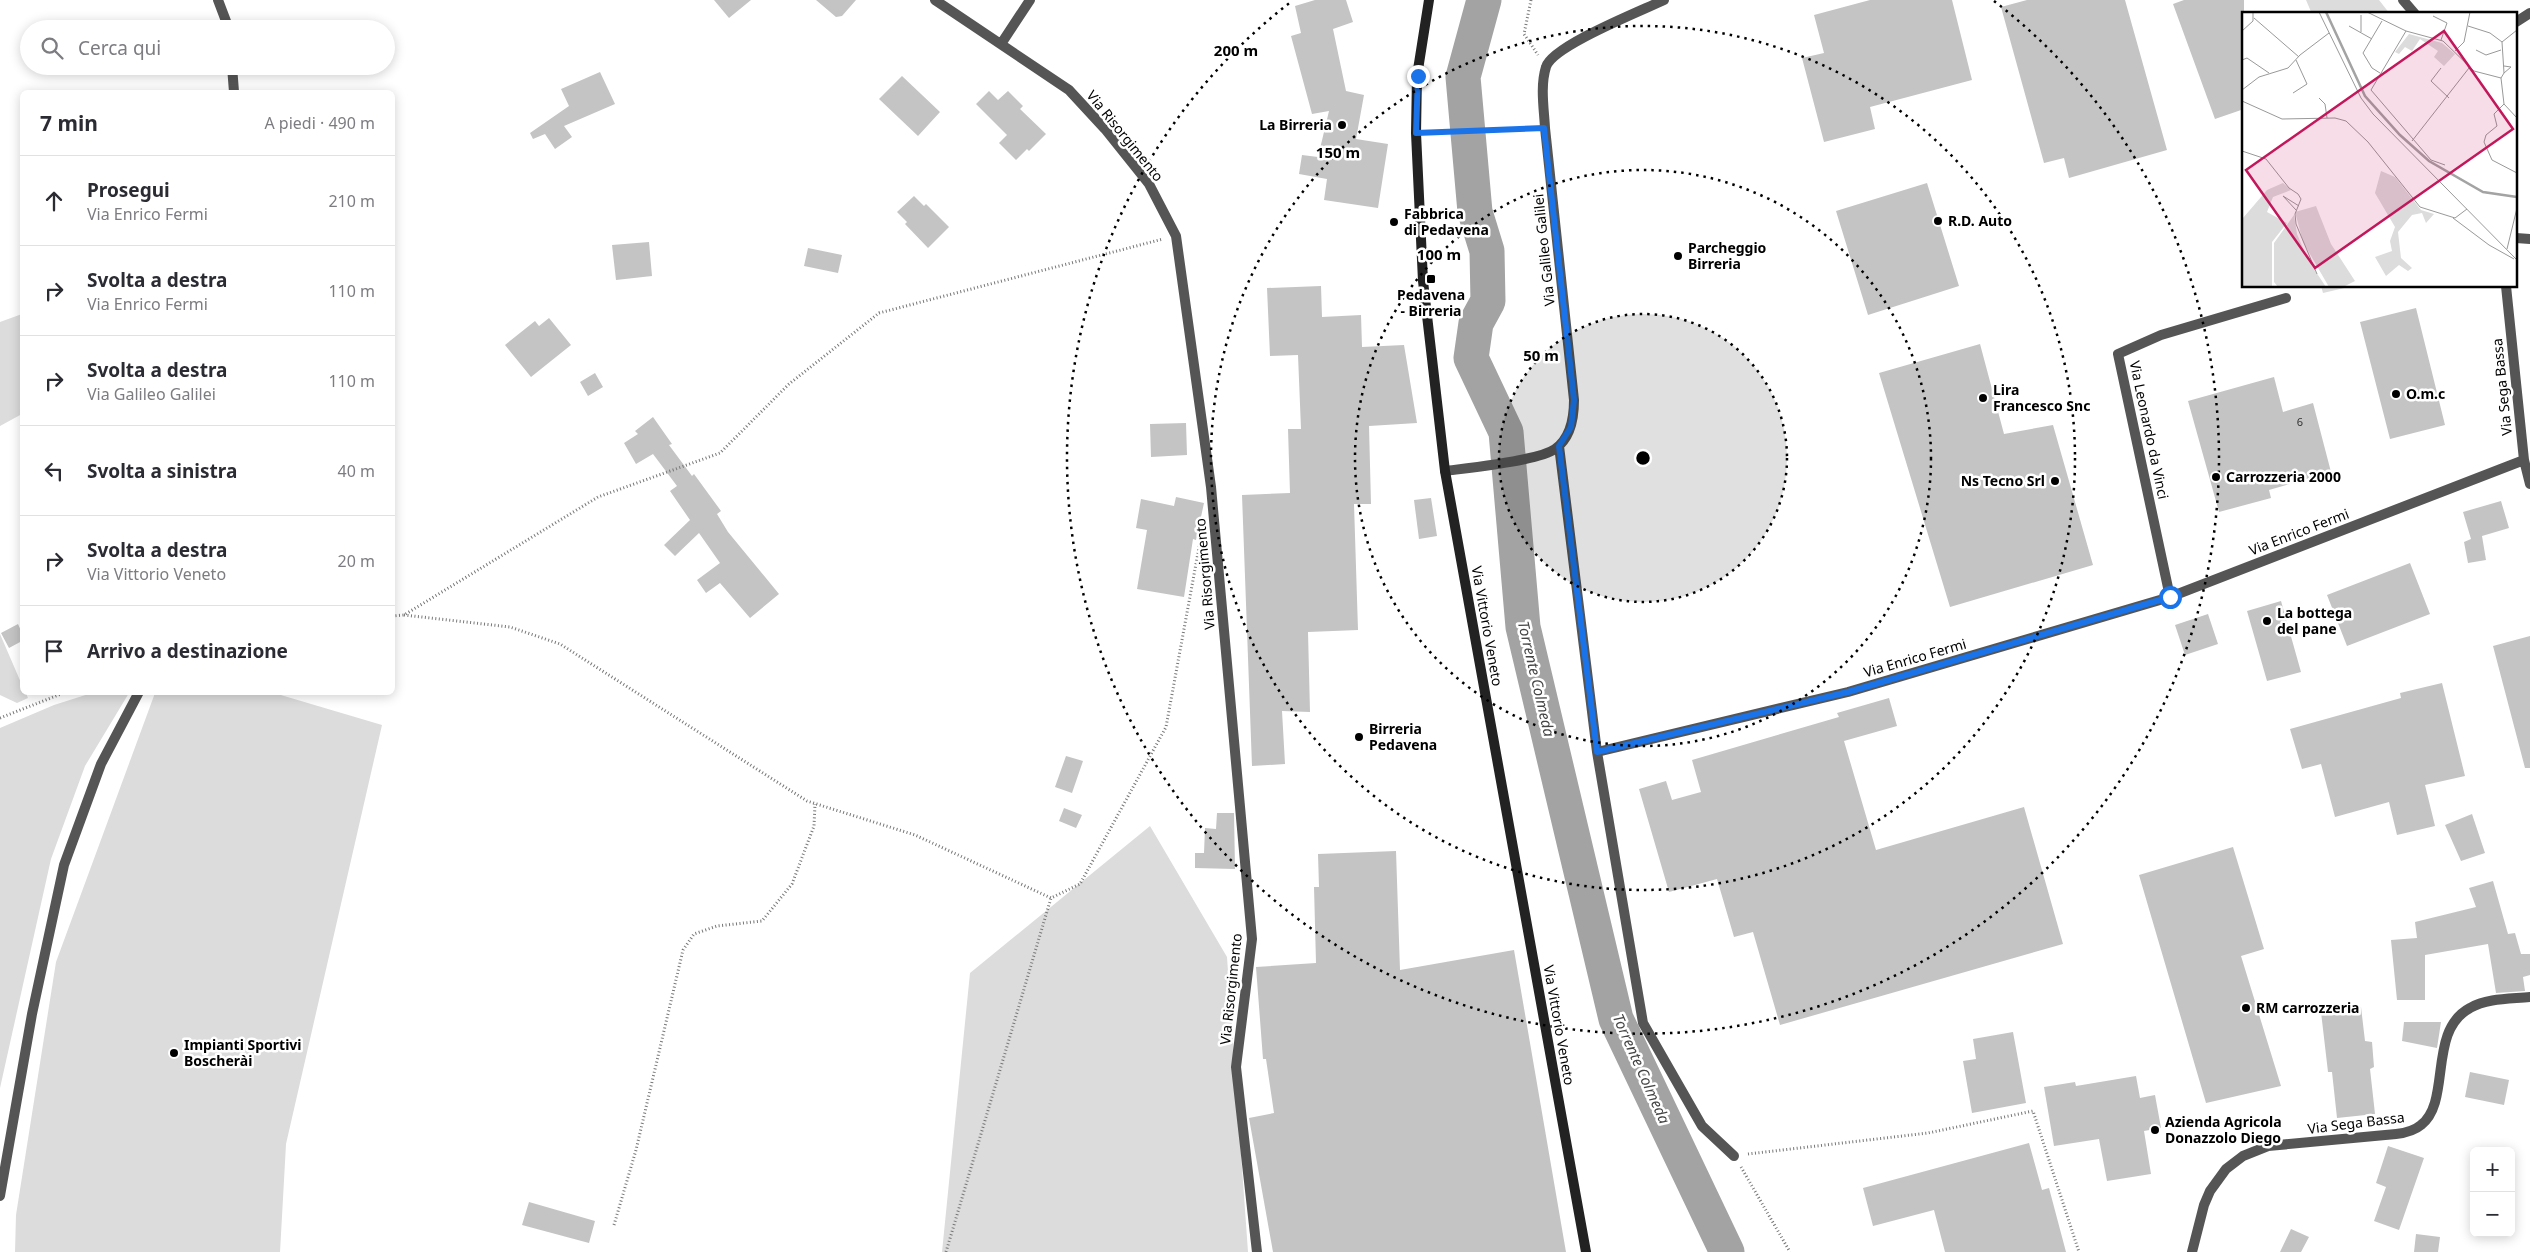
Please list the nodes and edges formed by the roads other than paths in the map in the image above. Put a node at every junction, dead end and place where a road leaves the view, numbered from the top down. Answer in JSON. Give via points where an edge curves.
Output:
{"nodes":[{"id":1,"x":218,"y":0,"type":"edge"},
{"id":2,"x":935,"y":0,"type":"edge"},
{"id":3,"x":1030,"y":0,"type":"edge"},
{"id":4,"x":1429,"y":0,"type":"edge"},
{"id":5,"x":1664,"y":0,"type":"edge"},
{"id":6,"x":2403,"y":0,"type":"edge"},
{"id":7,"x":2413,"y":12,"type":"edge"},
{"id":8,"x":2530,"y":13,"type":"edge"},
{"id":9,"x":226,"y":20,"type":"edge"},
{"id":10,"x":2518,"y":21,"type":"edge"},
{"id":11,"x":1001,"y":44,"type":"junction"},
{"id":12,"x":233,"y":75,"type":"edge"},
{"id":13,"x":234,"y":90,"type":"edge"},
{"id":14,"x":2506,"y":288,"type":"edge"},
{"id":15,"x":2286,"y":298,"type":"dead end"},
{"id":16,"x":1559,"y":446,"type":"junction"},
{"id":17,"x":2524,"y":460,"type":"junction"},
{"id":18,"x":1445,"y":471,"type":"junction"},
{"id":19,"x":2530,"y":484,"type":"edge"},
{"id":20,"x":2170,"y":597,"type":"junction"},
{"id":21,"x":137,"y":695,"type":"edge"},
{"id":22,"x":1597,"y":752,"type":"junction"},
{"id":23,"x":2530,"y":997,"type":"edge"},
{"id":24,"x":1734,"y":1156,"type":"road end"},
{"id":25,"x":0,"y":1196,"type":"edge"},
{"id":26,"x":1258,"y":1252,"type":"edge"},
{"id":27,"x":1586,"y":1252,"type":"edge"},
{"id":28,"x":2192,"y":1252,"type":"edge"}],
"edges":[{"from":1,"to":9,"type":"street"},
{"from":2,"to":11,"type":"street","name":"Via Risorgimento"},
{"from":3,"to":11,"type":"street"},
{"from":4,"to":18,"type":"main road","name":"Via Vittorio Veneto","via":[[1418,76],[1416,133],[1423,281]]},
{"from":5,"to":16,"type":"street","name":"Via Galileo Galilei","via":[[1559,52],[1546,66],[1544,128],[1574,400],[1571,427]]},
{"from":6,"to":7,"type":"street"},
{"from":8,"to":10,"type":"street"},
{"from":11,"to":26,"type":"street","name":"Via Risorgimento","via":[[1075,96],[1149,184],[1176,236],[1211,487],[1252,939],[1236,1067]]},
{"from":12,"to":13,"type":"street"},
{"from":14,"to":17,"type":"street","name":"Via Sega Bassa"},
{"from":15,"to":20,"type":"street","name":"Via Leonardo da Vinci","via":[[2161,335],[2118,354]]},
{"from":16,"to":18,"type":"street","via":[[1542,455]]},
{"from":16,"to":22,"type":"street"},
{"from":17,"to":19,"type":"street","name":"Via Sega Bassa"},
{"from":17,"to":20,"type":"street","name":"Via Enrico Fermi"},
{"from":18,"to":27,"type":"main road","name":"Via Vittorio Veneto"},
{"from":20,"to":22,"type":"street","name":"Via Enrico Fermi","via":[[1848,692]]},
{"from":21,"to":25,"type":"street","via":[[101,764],[64,865],[32,1014]]},
{"from":22,"to":24,"type":"street","via":[[1643,1023],[1702,1126]]},
{"from":23,"to":28,"type":"street","name":"Via Sega Bassa","via":[[2483,1002],[2464,1011],[2446,1037],[2433,1108],[2415,1130],[2268,1146],[2234,1162],[2210,1191]]}]}
